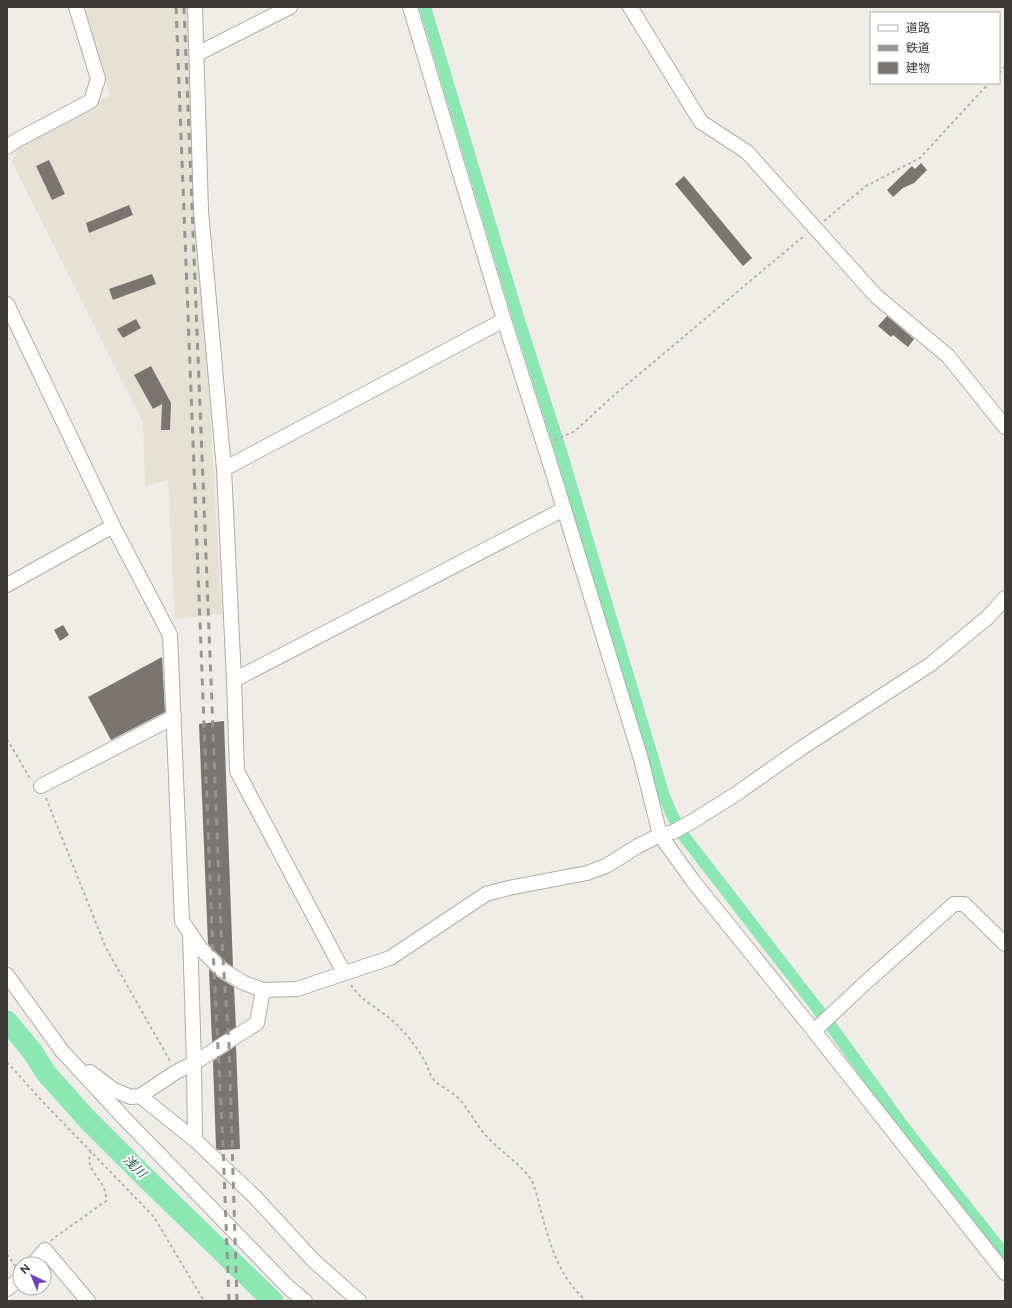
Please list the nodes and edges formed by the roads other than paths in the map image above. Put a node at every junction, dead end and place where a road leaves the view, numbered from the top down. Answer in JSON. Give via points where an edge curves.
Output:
{"nodes":[{"id":1,"x":76,"y":7,"type":"edge"},
{"id":2,"x":195,"y":7,"type":"edge"},
{"id":3,"x":290,"y":7,"type":"edge"},
{"id":4,"x":410,"y":7,"type":"edge"},
{"id":5,"x":630,"y":7,"type":"edge"},
{"id":6,"x":196,"y":54,"type":"junction"},
{"id":7,"x":7,"y":148,"type":"edge"},
{"id":8,"x":7,"y":304,"type":"edge"},
{"id":9,"x":504,"y":320,"type":"junction"},
{"id":10,"x":1005,"y":427,"type":"edge"},
{"id":11,"x":224,"y":469,"type":"junction"},
{"id":12,"x":564,"y":509,"type":"junction"},
{"id":13,"x":113,"y":526,"type":"junction"},
{"id":14,"x":7,"y":585,"type":"edge"},
{"id":15,"x":1005,"y":598,"type":"edge"},
{"id":16,"x":234,"y":680,"type":"junction"},
{"id":17,"x":174,"y":717,"type":"junction"},
{"id":18,"x":41,"y":786,"type":"road end"},
{"id":19,"x":667,"y":833,"type":"junction"},
{"id":20,"x":190,"y":933,"type":"junction"},
{"id":21,"x":1005,"y":944,"type":"edge"},
{"id":22,"x":344,"y":973,"type":"junction"},
{"id":23,"x":7,"y":975,"type":"edge"},
{"id":24,"x":263,"y":990,"type":"junction"},
{"id":25,"x":817,"y":1029,"type":"junction"},
{"id":26,"x":62,"y":1051,"type":"junction"},
{"id":27,"x":194,"y":1063,"type":"junction"},
{"id":28,"x":140,"y":1096,"type":"junction"},
{"id":29,"x":195,"y":1140,"type":"junction"},
{"id":30,"x":40,"y":1256,"type":"edge"},
{"id":31,"x":50,"y":1256,"type":"edge"},
{"id":32,"x":52,"y":1258,"type":"edge"},
{"id":33,"x":1005,"y":1273,"type":"edge"},
{"id":34,"x":88,"y":1301,"type":"edge"},
{"id":35,"x":305,"y":1301,"type":"edge"},
{"id":36,"x":360,"y":1301,"type":"edge"}],
"edges":[{"from":1,"to":7,"type":"street","via":[[98,79],[91,101]]},
{"from":2,"to":6,"type":"street"},
{"from":3,"to":6,"type":"street"},
{"from":4,"to":9,"type":"street"},
{"from":5,"to":10,"type":"street","via":[[702,122],[747,152],[876,296],[948,356]]},
{"from":6,"to":11,"type":"street","via":[[201,211]]},
{"from":8,"to":13,"type":"street"},
{"from":9,"to":11,"type":"street"},
{"from":9,"to":12,"type":"street"},
{"from":11,"to":16,"type":"street"},
{"from":12,"to":16,"type":"street"},
{"from":12,"to":19,"type":"street","via":[[641,759]]},
{"from":13,"to":14,"type":"street"},
{"from":13,"to":17,"type":"street","via":[[170,635]]},
{"from":15,"to":19,"type":"street","via":[[988,617],[931,664],[736,794],[686,825]]},
{"from":16,"to":22,"type":"street","via":[[237,771]]},
{"from":17,"to":18,"type":"street"},
{"from":17,"to":20,"type":"street","via":[[182,920]]},
{"from":19,"to":22,"type":"street","via":[[638,846],[606,866],[587,873],[486,894],[390,958]]},
{"from":19,"to":25,"type":"street","via":[[693,882]]},
{"from":20,"to":24,"type":"street","via":[[201,950],[221,969],[244,984]]},
{"from":20,"to":27,"type":"street"},
{"from":21,"to":25,"type":"street","via":[[964,904],[954,904]]},
{"from":22,"to":24,"type":"street","via":[[297,989]]},
{"from":23,"to":26,"type":"street"},
{"from":24,"to":27,"type":"street","via":[[257,1022]]},
{"from":25,"to":33,"type":"street"},
{"from":26,"to":28,"type":"street","via":[[114,1090],[131,1097]]},
{"from":26,"to":35,"type":"street","via":[[288,1287]]},
{"from":27,"to":28,"type":"street"},
{"from":27,"to":29,"type":"street"},
{"from":28,"to":29,"type":"street"},
{"from":29,"to":36,"type":"street","via":[[254,1197],[313,1260]]},
{"from":30,"to":31,"type":"street","via":[[45,1250]]},
{"from":32,"to":34,"type":"street"}]}
